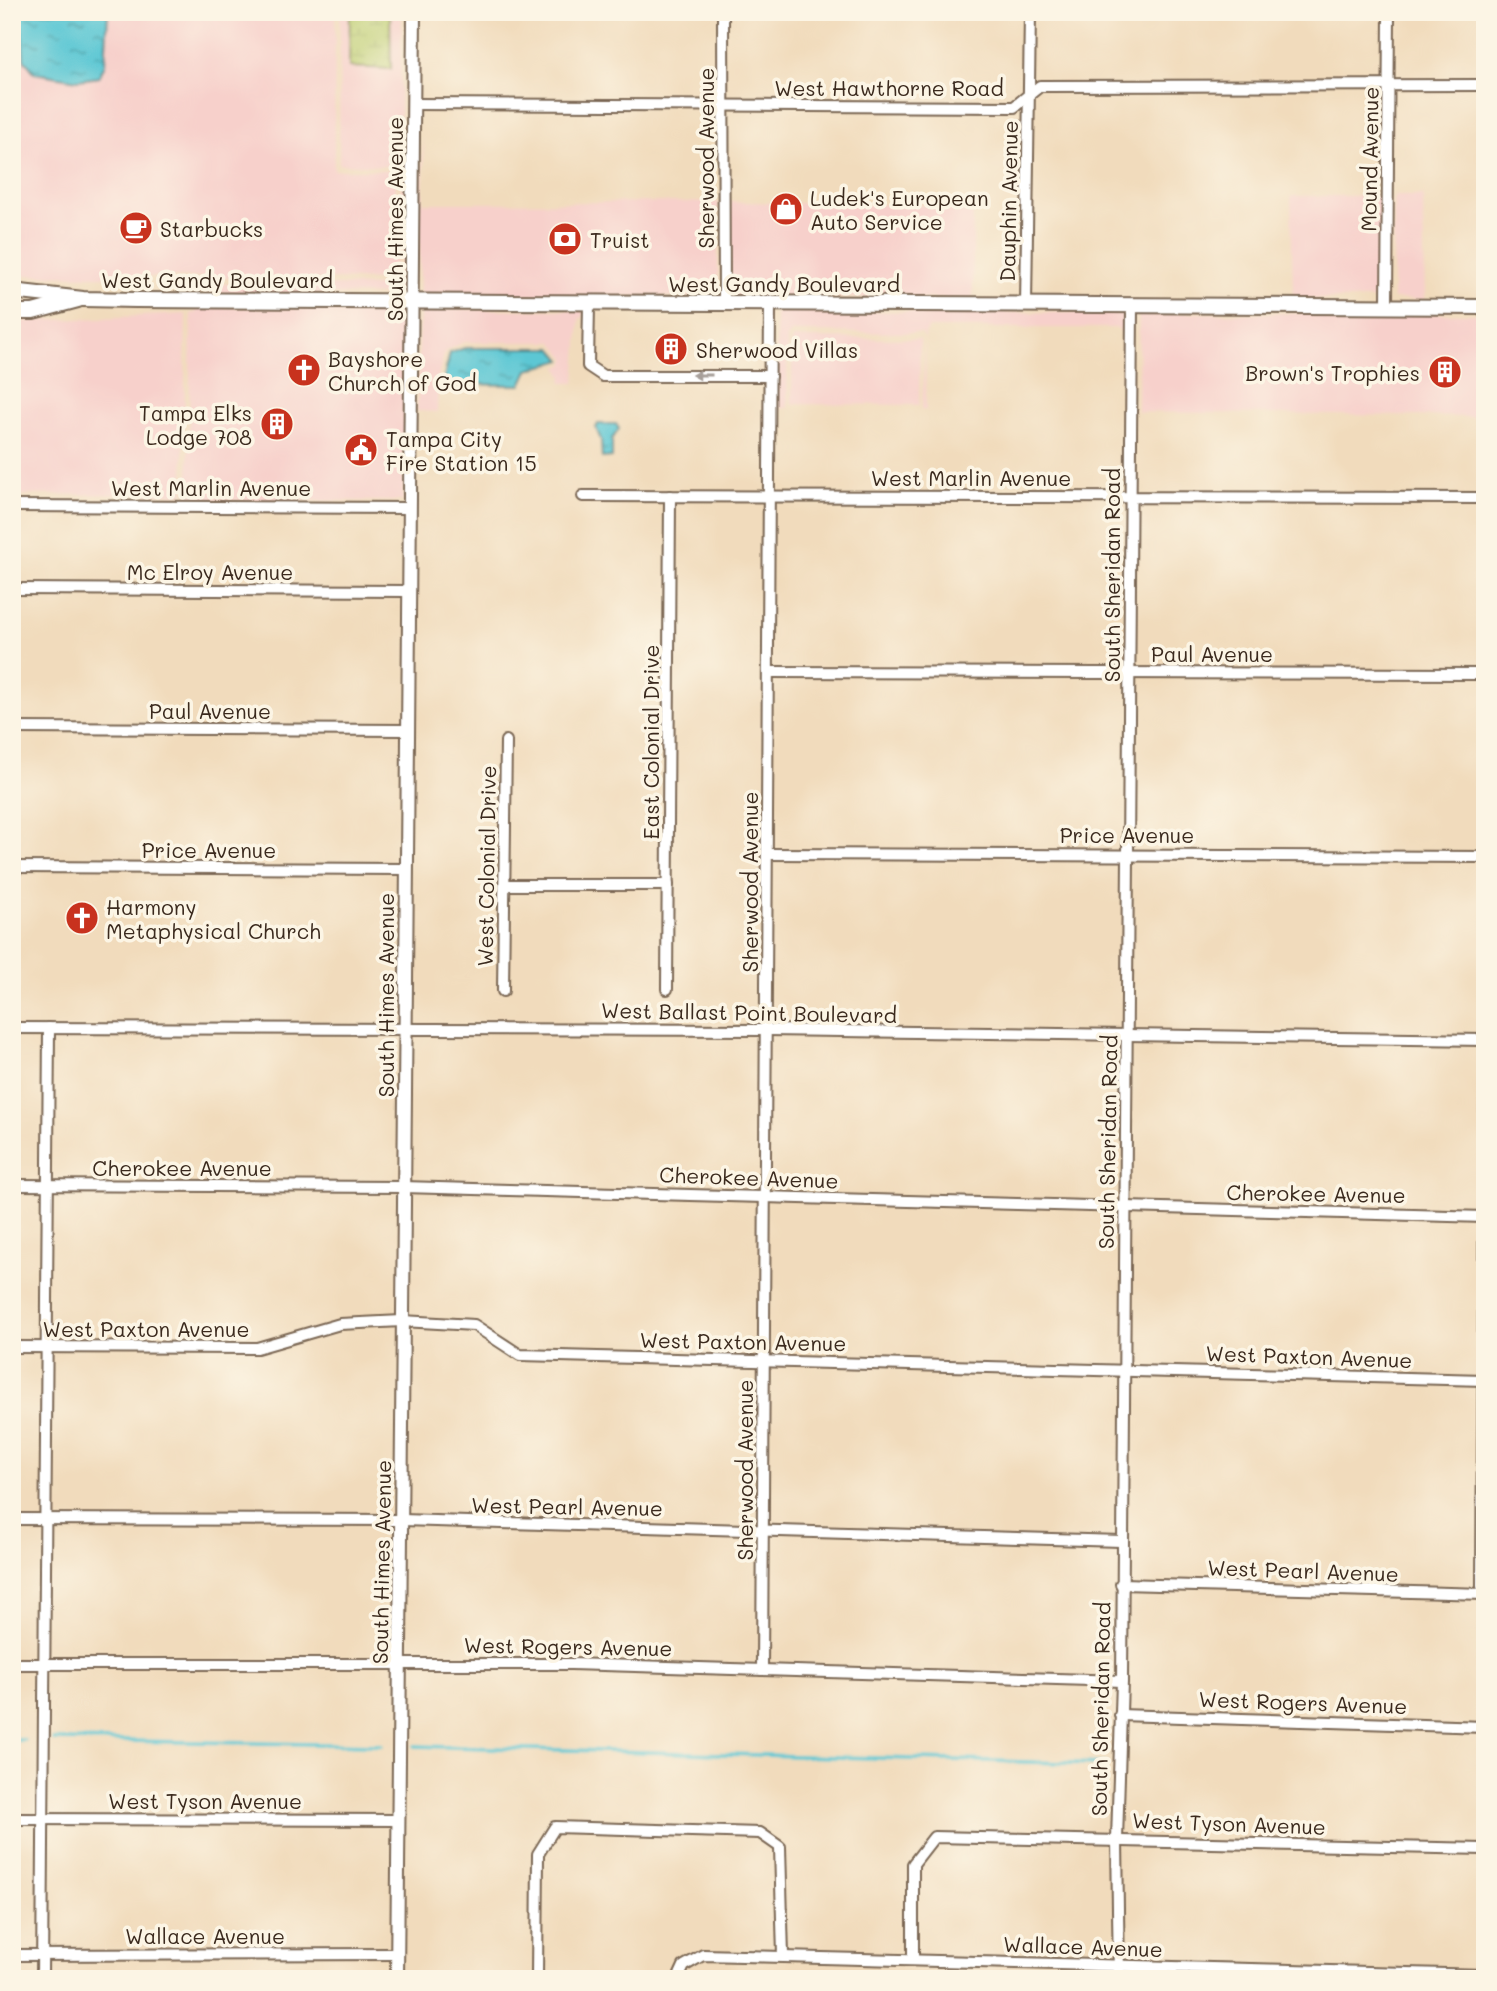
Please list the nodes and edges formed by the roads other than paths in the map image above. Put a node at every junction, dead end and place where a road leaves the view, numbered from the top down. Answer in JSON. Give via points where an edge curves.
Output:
{"nodes":[{"id":1,"x":414,"y":12,"type":"edge"},
{"id":2,"x":723,"y":12,"type":"edge"},
{"id":3,"x":1030,"y":12,"type":"edge"},
{"id":4,"x":1388,"y":12,"type":"edge"},
{"id":5,"x":1390,"y":85,"type":"junction"},
{"id":6,"x":1485,"y":85,"type":"edge"},
{"id":7,"x":1029,"y":96,"type":"junction"},
{"id":8,"x":413,"y":104,"type":"junction"},
{"id":9,"x":724,"y":106,"type":"junction"},
{"id":10,"x":12,"y":291,"type":"edge"},
{"id":11,"x":83,"y":299,"type":"junction"},
{"id":12,"x":414,"y":302,"type":"junction"},
{"id":13,"x":589,"y":303,"type":"junction"},
{"id":14,"x":724,"y":304,"type":"junction"},
{"id":15,"x":770,"y":304,"type":"junction"},
{"id":16,"x":1026,"y":306,"type":"junction"},
{"id":17,"x":1132,"y":306,"type":"junction"},
{"id":18,"x":1387,"y":306,"type":"junction"},
{"id":19,"x":1485,"y":307,"type":"edge"},
{"id":20,"x":12,"y":312,"type":"edge"},
{"id":21,"x":770,"y":376,"type":"junction"},
{"id":22,"x":583,"y":496,"type":"dead end"},
{"id":23,"x":670,"y":496,"type":"junction"},
{"id":24,"x":771,"y":496,"type":"junction"},
{"id":25,"x":1131,"y":497,"type":"junction"},
{"id":26,"x":1485,"y":498,"type":"edge"},
{"id":27,"x":12,"y":506,"type":"edge"},
{"id":28,"x":409,"y":508,"type":"junction"},
{"id":29,"x":12,"y":589,"type":"edge"},
{"id":30,"x":408,"y":591,"type":"junction"},
{"id":31,"x":1130,"y":671,"type":"junction"},
{"id":32,"x":770,"y":672,"type":"junction"},
{"id":33,"x":1485,"y":674,"type":"edge"},
{"id":34,"x":12,"y":728,"type":"edge"},
{"id":35,"x":407,"y":730,"type":"junction"},
{"id":36,"x":506,"y":741,"type":"dead end"},
{"id":37,"x":1128,"y":853,"type":"junction"},
{"id":38,"x":768,"y":854,"type":"junction"},
{"id":39,"x":1485,"y":857,"type":"edge"},
{"id":40,"x":12,"y":867,"type":"edge"},
{"id":41,"x":405,"y":869,"type":"junction"},
{"id":42,"x":505,"y":885,"type":"junction"},
{"id":43,"x":668,"y":885,"type":"junction"},
{"id":44,"x":667,"y":989,"type":"dead end"},
{"id":45,"x":503,"y":991,"type":"dead end"},
{"id":46,"x":12,"y":1028,"type":"edge"},
{"id":47,"x":49,"y":1028,"type":"junction"},
{"id":48,"x":404,"y":1029,"type":"junction"},
{"id":49,"x":767,"y":1030,"type":"junction"},
{"id":50,"x":1127,"y":1036,"type":"junction"},
{"id":51,"x":1485,"y":1040,"type":"edge"},
{"id":52,"x":1485,"y":1098,"type":"edge"},
{"id":53,"x":12,"y":1185,"type":"edge"},
{"id":54,"x":47,"y":1185,"type":"junction"},
{"id":55,"x":403,"y":1187,"type":"junction"},
{"id":56,"x":765,"y":1197,"type":"junction"},
{"id":57,"x":1125,"y":1208,"type":"junction"},
{"id":58,"x":1484,"y":1217,"type":"edge"},
{"id":59,"x":402,"y":1321,"type":"junction"},
{"id":60,"x":12,"y":1347,"type":"edge"},
{"id":61,"x":45,"y":1348,"type":"junction"},
{"id":62,"x":764,"y":1360,"type":"junction"},
{"id":63,"x":1124,"y":1371,"type":"junction"},
{"id":64,"x":1484,"y":1380,"type":"edge"},
{"id":65,"x":12,"y":1519,"type":"edge"},
{"id":66,"x":44,"y":1519,"type":"junction"},
{"id":67,"x":402,"y":1520,"type":"junction"},
{"id":68,"x":763,"y":1530,"type":"junction"},
{"id":69,"x":1121,"y":1541,"type":"junction"},
{"id":70,"x":1121,"y":1584,"type":"junction"},
{"id":71,"x":1485,"y":1592,"type":"edge"},
{"id":72,"x":12,"y":1664,"type":"edge"},
{"id":73,"x":43,"y":1664,"type":"junction"},
{"id":74,"x":399,"y":1664,"type":"junction"},
{"id":75,"x":762,"y":1670,"type":"junction"},
{"id":76,"x":1122,"y":1681,"type":"junction"},
{"id":77,"x":1120,"y":1715,"type":"junction"},
{"id":78,"x":1485,"y":1727,"type":"edge"},
{"id":79,"x":12,"y":1819,"type":"edge"},
{"id":80,"x":43,"y":1819,"type":"junction"},
{"id":81,"x":398,"y":1820,"type":"junction"},
{"id":82,"x":1117,"y":1840,"type":"junction"},
{"id":83,"x":1485,"y":1849,"type":"edge"},
{"id":84,"x":397,"y":1954,"type":"junction"},
{"id":85,"x":12,"y":1955,"type":"edge"},
{"id":86,"x":43,"y":1955,"type":"junction"},
{"id":87,"x":783,"y":1956,"type":"junction"},
{"id":88,"x":913,"y":1960,"type":"junction"},
{"id":89,"x":1119,"y":1966,"type":"junction"},
{"id":90,"x":1265,"y":1975,"type":"edge"},
{"id":91,"x":1485,"y":1975,"type":"edge"},
{"id":92,"x":42,"y":1979,"type":"edge"},
{"id":93,"x":397,"y":1979,"type":"edge"},
{"id":94,"x":537,"y":1979,"type":"edge"},
{"id":95,"x":678,"y":1979,"type":"edge"},
{"id":96,"x":1119,"y":1979,"type":"edge"}],
"edges":[{"from":1,"to":8,"type":"street","name":"South Himes Avenue"},
{"from":2,"to":9,"type":"street","name":"Sherwood Avenue"},
{"from":3,"to":7,"type":"street","name":"Dauphin Avenue"},
{"from":4,"to":5,"type":"street","name":"Mound Avenue"},
{"from":5,"to":6,"type":"street","name":"West Hawthorne Road"},
{"from":5,"to":7,"type":"street","name":"West Hawthorne Road","via":[[1040,86]]},
{"from":5,"to":18,"type":"street","name":"Mound Avenue"},
{"from":7,"to":9,"type":"street","name":"West Hawthorne Road","via":[[1014,107]]},
{"from":7,"to":16,"type":"street","name":"Dauphin Avenue"},
{"from":8,"to":9,"type":"street","name":"West Hawthorne Road"},
{"from":8,"to":12,"type":"street","name":"South Himes Avenue"},
{"from":9,"to":14,"type":"street","name":"Sherwood Avenue"},
{"from":10,"to":11,"type":"main road","name":"West Gandy Boulevard"},
{"from":11,"to":12,"type":"main road","name":"West Gandy Boulevard"},
{"from":11,"to":20,"type":"main road","name":"West Gandy Boulevard","via":[[33,312]]},
{"from":12,"to":13,"type":"main road","name":"West Gandy Boulevard"},
{"from":12,"to":28,"type":"street","name":"South Himes Avenue"},
{"from":13,"to":14,"type":"main road","name":"West Gandy Boulevard"},
{"from":21,"to":13,"type":"street","one_way":true,"via":[[603,376],[588,366]]},
{"from":14,"to":15,"type":"main road","name":"West Gandy Boulevard"},
{"from":15,"to":16,"type":"main road","name":"West Gandy Boulevard"},
{"from":15,"to":21,"type":"street","name":"Sherwood Avenue"},
{"from":16,"to":17,"type":"main road","name":"West Gandy Boulevard"},
{"from":17,"to":18,"type":"main road","name":"West Gandy Boulevard"},
{"from":17,"to":25,"type":"street","name":"South Sheridan Road"},
{"from":18,"to":19,"type":"main road","name":"West Gandy Boulevard"},
{"from":21,"to":24,"type":"street","name":"Sherwood Avenue"},
{"from":22,"to":23,"type":"street","name":"West Marlin Avenue"},
{"from":23,"to":24,"type":"street","name":"West Marlin Avenue"},
{"from":23,"to":43,"type":"street","name":"East Colonial Drive"},
{"from":24,"to":25,"type":"street","name":"West Marlin Avenue"},
{"from":24,"to":32,"type":"street","name":"Sherwood Avenue"},
{"from":25,"to":26,"type":"street","name":"West Marlin Avenue"},
{"from":25,"to":31,"type":"street","name":"South Sheridan Road"},
{"from":27,"to":28,"type":"street","name":"West Marlin Avenue"},
{"from":28,"to":30,"type":"street","name":"South Himes Avenue"},
{"from":29,"to":30,"type":"street","name":"Mc Elroy Avenue"},
{"from":30,"to":35,"type":"street","name":"South Himes Avenue"},
{"from":31,"to":32,"type":"street","name":"Paul Avenue"},
{"from":31,"to":33,"type":"street","name":"Paul Avenue"},
{"from":31,"to":37,"type":"street","name":"South Sheridan Road"},
{"from":32,"to":38,"type":"street","name":"Sherwood Avenue"},
{"from":34,"to":35,"type":"street","name":"Paul Avenue"},
{"from":35,"to":41,"type":"street","name":"South Himes Avenue"},
{"from":36,"to":42,"type":"street","name":"West Colonial Drive"},
{"from":37,"to":38,"type":"street","name":"Price Avenue"},
{"from":37,"to":39,"type":"street","name":"Price Avenue"},
{"from":37,"to":50,"type":"street","name":"South Sheridan Road"},
{"from":38,"to":49,"type":"street","name":"Sherwood Avenue"},
{"from":40,"to":41,"type":"street","name":"Price Avenue"},
{"from":41,"to":48,"type":"street","name":"South Himes Avenue"},
{"from":42,"to":43,"type":"street"},
{"from":42,"to":45,"type":"street","name":"West Colonial Drive"},
{"from":43,"to":44,"type":"street","name":"East Colonial Drive"},
{"from":46,"to":47,"type":"street","name":"West Ballast Point Boulevard"},
{"from":47,"to":48,"type":"street","name":"West Ballast Point Boulevard"},
{"from":47,"to":54,"type":"street"},
{"from":48,"to":49,"type":"street","name":"West Ballast Point Boulevard"},
{"from":48,"to":55,"type":"street","name":"South Himes Avenue"},
{"from":49,"to":50,"type":"street","name":"West Ballast Point Boulevard"},
{"from":49,"to":56,"type":"street","name":"Sherwood Avenue"},
{"from":50,"to":51,"type":"street","name":"West Ballast Point Boulevard"},
{"from":50,"to":57,"type":"street","name":"South Sheridan Road"},
{"from":52,"to":58,"type":"street"},
{"from":53,"to":54,"type":"street","name":"Cherokee Avenue"},
{"from":54,"to":55,"type":"street","name":"Cherokee Avenue"},
{"from":54,"to":61,"type":"street"},
{"from":55,"to":56,"type":"street","name":"Cherokee Avenue"},
{"from":55,"to":59,"type":"street","name":"South Himes Avenue"},
{"from":56,"to":57,"type":"street","name":"Cherokee Avenue"},
{"from":56,"to":62,"type":"street","name":"Sherwood Avenue"},
{"from":57,"to":58,"type":"street","name":"Cherokee Avenue"},
{"from":57,"to":63,"type":"street","name":"South Sheridan Road"},
{"from":58,"to":64,"type":"street"},
{"from":59,"to":61,"type":"street","name":"West Paxton Avenue","via":[[340,1324],[257,1348]]},
{"from":59,"to":62,"type":"street","name":"West Paxton Avenue","via":[[474,1325],[520,1356]]},
{"from":59,"to":67,"type":"street","name":"South Himes Avenue"},
{"from":60,"to":61,"type":"street","name":"West Paxton Avenue"},
{"from":61,"to":66,"type":"street"},
{"from":62,"to":63,"type":"street","name":"West Paxton Avenue"},
{"from":62,"to":68,"type":"street","name":"Sherwood Avenue"},
{"from":63,"to":64,"type":"street","name":"West Paxton Avenue"},
{"from":63,"to":69,"type":"street","name":"South Sheridan Road"},
{"from":64,"to":71,"type":"street"},
{"from":65,"to":66,"type":"street","name":"West Pearl Avenue"},
{"from":66,"to":67,"type":"street","name":"West Pearl Avenue"},
{"from":66,"to":73,"type":"street"},
{"from":67,"to":68,"type":"street","name":"West Pearl Avenue"},
{"from":67,"to":74,"type":"street","name":"South Himes Avenue"},
{"from":68,"to":69,"type":"street","name":"West Pearl Avenue"},
{"from":68,"to":75,"type":"street","name":"Sherwood Avenue"},
{"from":69,"to":70,"type":"street","name":"South Sheridan Road"},
{"from":70,"to":71,"type":"street","name":"West Pearl Avenue"},
{"from":70,"to":76,"type":"street","name":"South Sheridan Road"},
{"from":72,"to":73,"type":"street","name":"West Rogers Avenue"},
{"from":73,"to":74,"type":"street","name":"West Rogers Avenue"},
{"from":73,"to":80,"type":"street"},
{"from":74,"to":75,"type":"street","name":"West Rogers Avenue"},
{"from":74,"to":81,"type":"street","name":"South Himes Avenue"},
{"from":75,"to":76,"type":"street","name":"West Rogers Avenue"},
{"from":76,"to":77,"type":"street","name":"South Sheridan Road"},
{"from":77,"to":78,"type":"street","name":"West Rogers Avenue"},
{"from":77,"to":82,"type":"street","name":"South Sheridan Road"},
{"from":79,"to":80,"type":"street","name":"West Tyson Avenue"},
{"from":80,"to":81,"type":"street","name":"West Tyson Avenue"},
{"from":80,"to":86,"type":"street"},
{"from":81,"to":84,"type":"street","name":"South Himes Avenue"},
{"from":82,"to":83,"type":"street","name":"West Tyson Avenue"},
{"from":82,"to":88,"type":"street","name":"West Tyson Avenue","via":[[934,1837],[913,1864]]},
{"from":82,"to":89,"type":"street","name":"South Sheridan Road"},
{"from":84,"to":86,"type":"street","name":"Wallace Avenue"},
{"from":84,"to":93,"type":"street","name":"South Himes Avenue"},
{"from":85,"to":86,"type":"street","name":"Wallace Avenue"},
{"from":86,"to":92,"type":"street"},
{"from":87,"to":88,"type":"street","name":"Wallace Avenue"},
{"from":87,"to":94,"type":"street","via":[[779,1847],[760,1833],[555,1827],[538,1854]]},
{"from":87,"to":95,"type":"street","name":"Wallace Avenue","via":[[703,1955],[684,1966]]},
{"from":88,"to":89,"type":"street","name":"Wallace Avenue"},
{"from":89,"to":90,"type":"street","name":"Wallace Avenue"},
{"from":89,"to":96,"type":"street","name":"South Sheridan Road"},
{"from":90,"to":91,"type":"street","name":"Wallace Avenue"}]}
